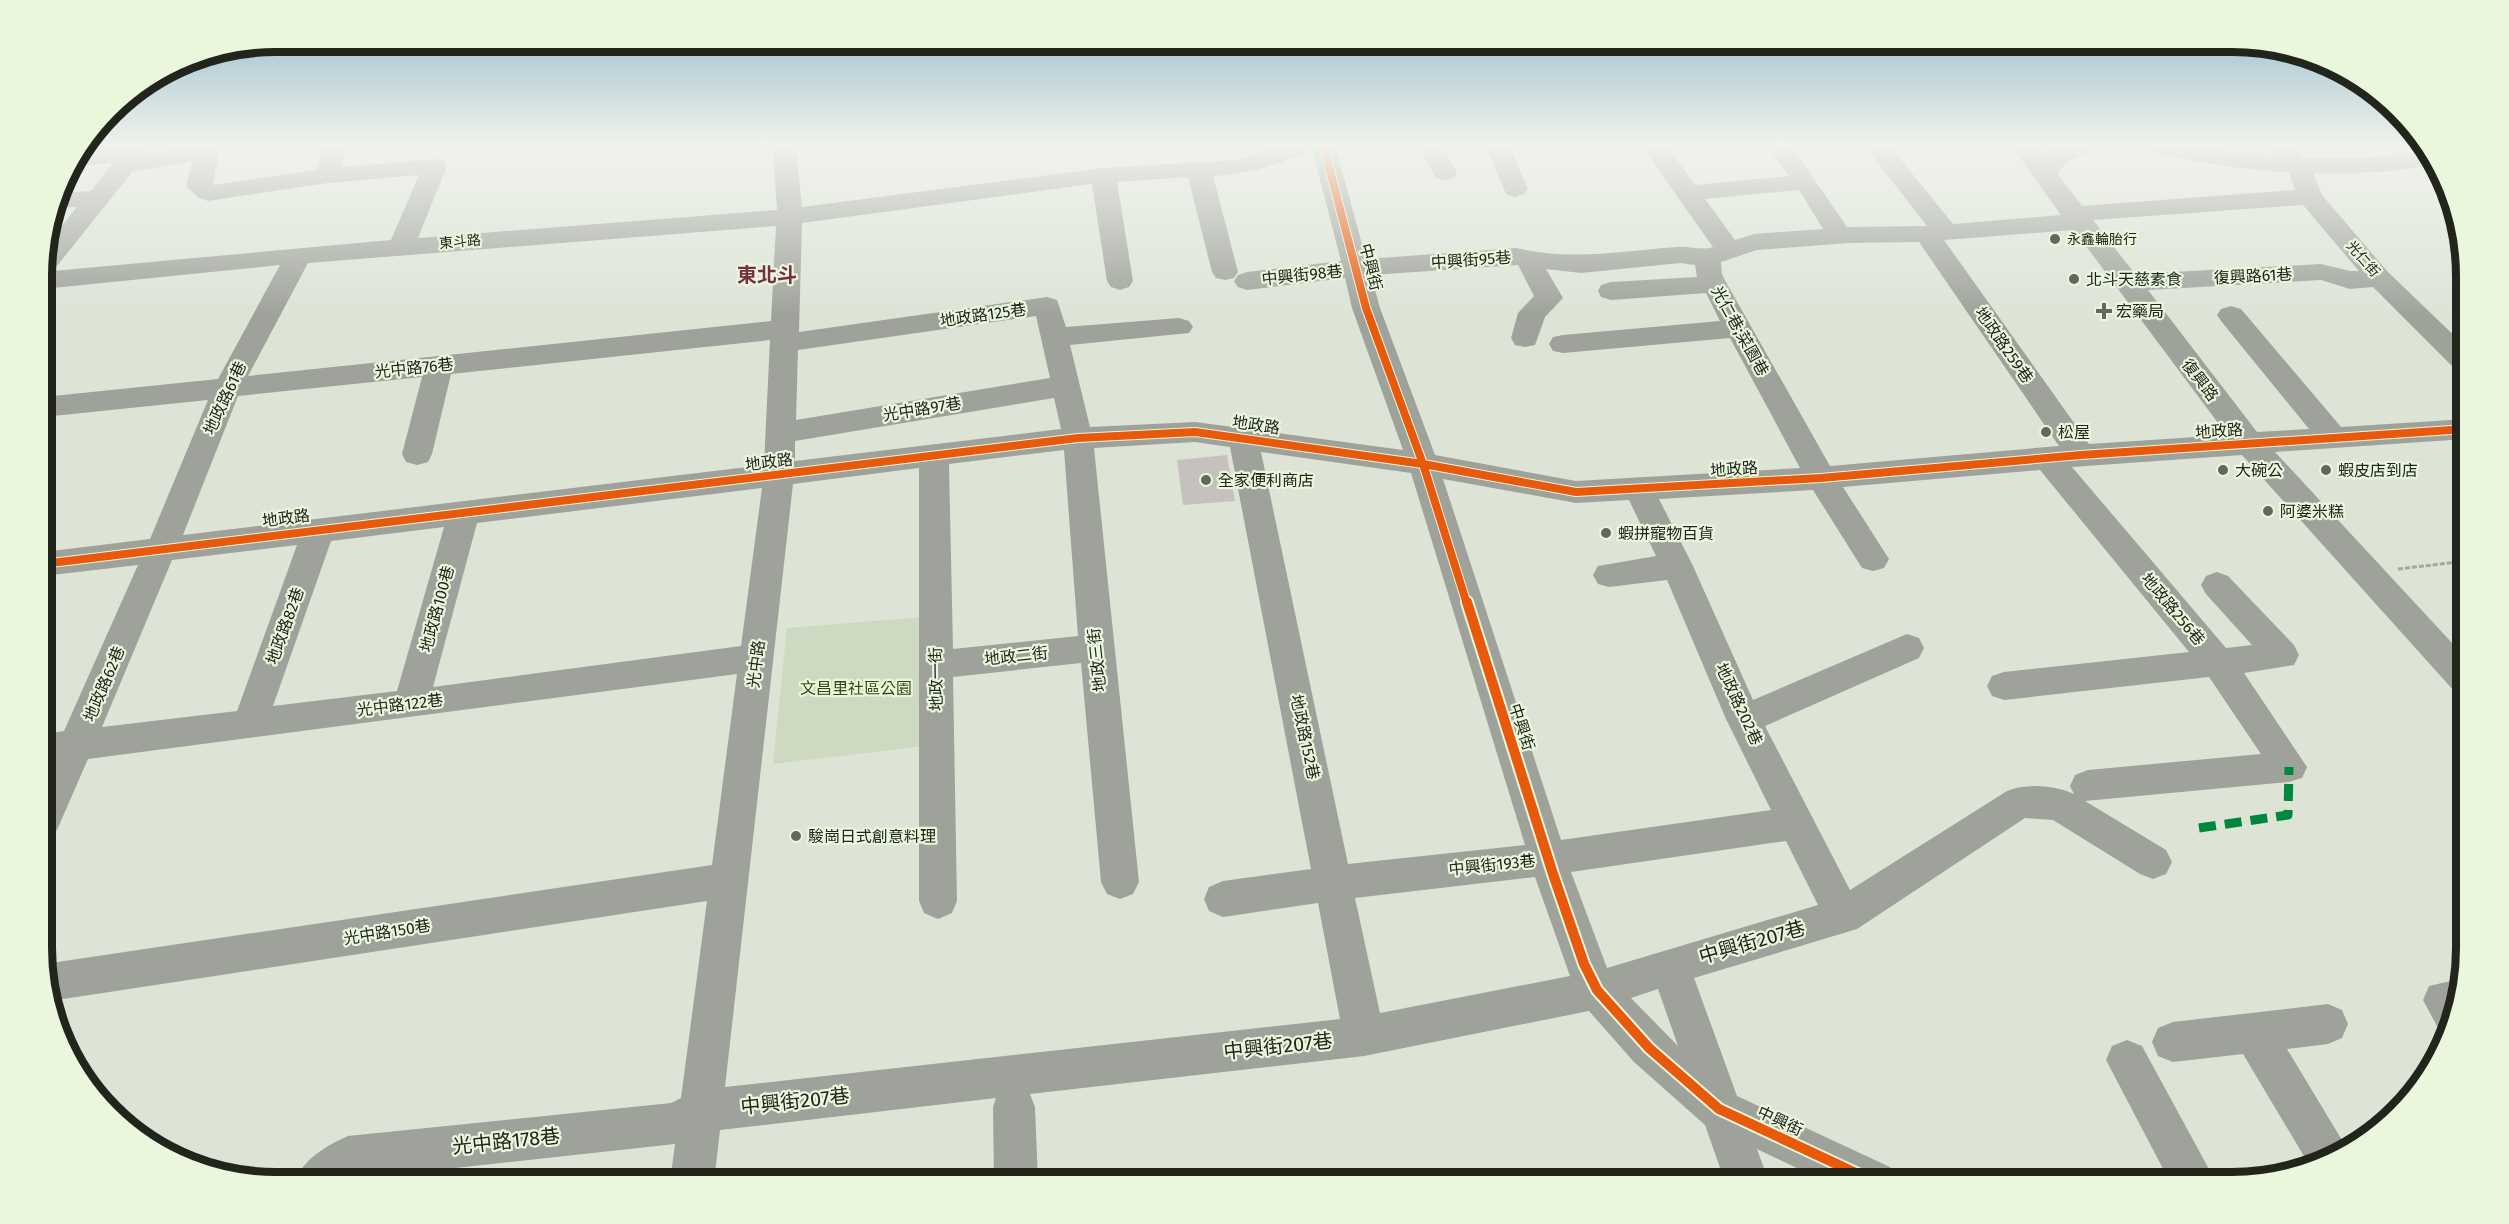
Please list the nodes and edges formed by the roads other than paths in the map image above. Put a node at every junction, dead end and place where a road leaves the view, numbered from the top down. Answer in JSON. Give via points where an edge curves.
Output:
{"nodes":[{"id":1,"x":96,"y":201,"type":"edge"},
{"id":2,"x":420,"y":201,"type":"edge"},
{"id":3,"x":789,"y":201,"type":"edge"},
{"id":4,"x":907,"y":201,"type":"edge"},
{"id":5,"x":1106,"y":201,"type":"edge"},
{"id":6,"x":1210,"y":201,"type":"edge"},
{"id":7,"x":1327,"y":201,"type":"edge"},
{"id":8,"x":1692,"y":201,"type":"edge"},
{"id":9,"x":1818,"y":201,"type":"edge"},
{"id":10,"x":1915,"y":201,"type":"edge"},
{"id":11,"x":2064,"y":201,"type":"edge"},
{"id":12,"x":2264,"y":201,"type":"edge"},
{"id":13,"x":2314,"y":201,"type":"edge"},
{"id":14,"x":789,"y":217,"type":"junction"},
{"id":15,"x":2076,"y":218,"type":"junction"},
{"id":16,"x":1936,"y":232,"type":"junction"},
{"id":17,"x":1840,"y":236,"type":"junction"},
{"id":18,"x":400,"y":247,"type":"junction"},
{"id":19,"x":54,"y":253,"type":"edge"},
{"id":20,"x":299,"y":255,"type":"junction"},
{"id":21,"x":1545,"y":260,"type":"dead end"},
{"id":22,"x":1717,"y":264,"type":"junction"},
{"id":23,"x":1356,"y":268,"type":"junction"},
{"id":24,"x":2379,"y":278,"type":"junction"},
{"id":25,"x":52,"y":280,"type":"edge"},
{"id":26,"x":1120,"y":281,"type":"dead end"},
{"id":27,"x":2126,"y":283,"type":"junction"},
{"id":28,"x":1611,"y":291,"type":"dead end"},
{"id":29,"x":2231,"y":315,"type":"dead end"},
{"id":30,"x":1179,"y":327,"type":"dead end"},
{"id":31,"x":1738,"y":328,"type":"junction"},
{"id":32,"x":785,"y":336,"type":"junction"},
{"id":33,"x":1053,"y":337,"type":"junction"},
{"id":34,"x":1525,"y":338,"type":"dead end"},
{"id":35,"x":1563,"y":344,"type":"dead end"},
{"id":36,"x":2456,"y":353,"type":"edge"},
{"id":37,"x":439,"y":366,"type":"junction"},
{"id":38,"x":228,"y":386,"type":"junction"},
{"id":39,"x":1064,"y":386,"type":"junction"},
{"id":40,"x":52,"y":406,"type":"edge"},
{"id":41,"x":2456,"y":430,"type":"edge"},
{"id":42,"x":780,"y":433,"type":"junction"},
{"id":43,"x":1078,"y":438,"type":"junction"},
{"id":44,"x":1243,"y":438,"type":"junction"},
{"id":45,"x":2334,"y":439,"type":"junction"},
{"id":46,"x":2250,"y":444,"type":"junction"},
{"id":47,"x":417,"y":454,"type":"dead end"},
{"id":48,"x":2081,"y":455,"type":"junction"},
{"id":49,"x":934,"y":456,"type":"junction"},
{"id":50,"x":2047,"y":458,"type":"junction"},
{"id":51,"x":1423,"y":464,"type":"junction"},
{"id":52,"x":779,"y":476,"type":"junction"},
{"id":53,"x":1821,"y":478,"type":"junction"},
{"id":54,"x":1639,"y":490,"type":"junction"},
{"id":55,"x":464,"y":513,"type":"junction"},
{"id":56,"x":319,"y":529,"type":"junction"},
{"id":57,"x":162,"y":547,"type":"junction"},
{"id":58,"x":1873,"y":560,"type":"dead end"},
{"id":59,"x":52,"y":563,"type":"edge"},
{"id":60,"x":1677,"y":566,"type":"junction"},
{"id":61,"x":1609,"y":575,"type":"dead end"},
{"id":62,"x":2217,"y":585,"type":"dead end"},
{"id":63,"x":1096,"y":648,"type":"junction"},
{"id":64,"x":1907,"y":648,"type":"dead end"},
{"id":65,"x":756,"y":658,"type":"junction"},
{"id":66,"x":2218,"y":662,"type":"junction"},
{"id":67,"x":936,"y":665,"type":"junction"},
{"id":68,"x":2456,"y":670,"type":"edge"},
{"id":69,"x":2004,"y":686,"type":"dead end"},
{"id":70,"x":411,"y":704,"type":"junction"},
{"id":71,"x":1744,"y":719,"type":"junction"},
{"id":72,"x":250,"y":723,"type":"junction"},
{"id":73,"x":78,"y":745,"type":"junction"},
{"id":74,"x":52,"y":748,"type":"edge"},
{"id":75,"x":2088,"y":786,"type":"dead end"},
{"id":76,"x":52,"y":802,"type":"edge"},
{"id":77,"x":1797,"y":823,"type":"junction"},
{"id":78,"x":1548,"y":859,"type":"junction"},
{"id":79,"x":2153,"y":862,"type":"dead end"},
{"id":80,"x":729,"y":880,"type":"junction"},
{"id":81,"x":1120,"y":882,"type":"dead end"},
{"id":82,"x":1335,"y":883,"type":"junction"},
{"id":83,"x":1223,"y":899,"type":"dead end"},
{"id":84,"x":938,"y":901,"type":"dead end"},
{"id":85,"x":1843,"y":916,"type":"junction"},
{"id":86,"x":1670,"y":966,"type":"junction"},
{"id":87,"x":55,"y":981,"type":"edge"},
{"id":88,"x":1597,"y":990,"type":"junction"},
{"id":89,"x":2328,"y":1024,"type":"dead end"},
{"id":90,"x":2253,"y":1032,"type":"junction"},
{"id":91,"x":1364,"y":1036,"type":"junction"},
{"id":92,"x":2174,"y":1042,"type":"dead end"},
{"id":93,"x":2127,"y":1060,"type":"dead end"},
{"id":94,"x":1014,"y":1107,"type":"dead end"},
{"id":95,"x":1719,"y":1109,"type":"junction"},
{"id":96,"x":701,"y":1111,"type":"junction"},
{"id":97,"x":2325,"y":1151,"type":"edge"},
{"id":98,"x":329,"y":1172,"type":"edge"},
{"id":99,"x":693,"y":1172,"type":"edge"},
{"id":100,"x":1010,"y":1172,"type":"edge"},
{"id":101,"x":1743,"y":1172,"type":"edge"},
{"id":102,"x":1854,"y":1172,"type":"edge"},
{"id":103,"x":2189,"y":1172,"type":"edge"}],
"edges":[{"from":1,"to":19,"type":"street"},
{"from":2,"to":18,"type":"street"},
{"from":3,"to":14,"type":"street","name":"光中路"},
{"from":4,"to":14,"type":"street","name":"東斗路"},
{"from":5,"to":26,"type":"street"},
{"from":6,"to":23,"type":"street","name":"中興街98巷","via":[[1236,277]]},
{"from":7,"to":23,"type":"street","name":"中興街"},
{"from":8,"to":22,"type":"street","name":"光仁巷;菜園巷"},
{"from":9,"to":17,"type":"street"},
{"from":10,"to":16,"type":"street"},
{"from":11,"to":15,"type":"street","name":"復興路"},
{"from":12,"to":15,"type":"street"},
{"from":13,"to":24,"type":"street","name":"光仁街"},
{"from":14,"to":18,"type":"street","name":"東斗路"},
{"from":14,"to":32,"type":"street","name":"光中路"},
{"from":15,"to":16,"type":"street"},
{"from":15,"to":27,"type":"street","name":"復興路"},
{"from":16,"to":17,"type":"street"},
{"from":16,"to":48,"type":"street","name":"地政路259巷"},
{"from":17,"to":22,"type":"street","via":[[1754,242]]},
{"from":18,"to":20,"type":"street","name":"東斗路"},
{"from":20,"to":25,"type":"street","name":"東斗路"},
{"from":20,"to":38,"type":"street","name":"地政路61巷"},
{"from":21,"to":22,"type":"street","via":[[1581,265],[1680,255]]},
{"from":22,"to":28,"type":"street"},
{"from":22,"to":31,"type":"street","name":"光仁巷;菜園巷"},
{"from":23,"to":34,"type":"street","name":"中興街95巷","via":[[1516,256],[1528,259],[1549,298],[1532,313]]},
{"from":23,"to":51,"type":"street","name":"中興街","via":[[1366,308]]},
{"from":24,"to":27,"type":"street","name":"復興路61巷","via":[[2350,280],[2321,272]]},
{"from":24,"to":36,"type":"street","name":"光仁街"},
{"from":27,"to":46,"type":"street","name":"復興路"},
{"from":29,"to":45,"type":"street"},
{"from":30,"to":33,"type":"street"},
{"from":31,"to":35,"type":"street"},
{"from":31,"to":53,"type":"street","name":"光仁巷;菜園巷"},
{"from":32,"to":33,"type":"street","name":"地政路125巷","via":[[1047,306]]},
{"from":32,"to":37,"type":"street","name":"光中路76巷"},
{"from":32,"to":42,"type":"street","name":"光中路"},
{"from":33,"to":39,"type":"street","name":"地政路125巷"},
{"from":37,"to":38,"type":"street","name":"光中路76巷"},
{"from":37,"to":47,"type":"street"},
{"from":38,"to":40,"type":"street","name":"光中路76巷"},
{"from":38,"to":57,"type":"street","name":"地政路61巷"},
{"from":39,"to":42,"type":"street","name":"光中路97巷"},
{"from":39,"to":43,"type":"street","name":"地政路125巷"},
{"from":41,"to":45,"type":"street","name":"地政路"},
{"from":42,"to":52,"type":"street","name":"光中路"},
{"from":43,"to":44,"type":"street","name":"地政路","via":[[1195,432]]},
{"from":43,"to":49,"type":"street","name":"地政路"},
{"from":43,"to":63,"type":"street","name":"地政三街"},
{"from":44,"to":51,"type":"street","name":"地政路"},
{"from":44,"to":82,"type":"street","name":"地政路152巷"},
{"from":45,"to":46,"type":"street","name":"地政路"},
{"from":46,"to":48,"type":"street","name":"地政路"},
{"from":46,"to":68,"type":"street","name":"復興路"},
{"from":48,"to":50,"type":"street","name":"地政路"},
{"from":49,"to":52,"type":"street","name":"地政路"},
{"from":49,"to":67,"type":"street","name":"地政一街"},
{"from":50,"to":53,"type":"street","name":"地政路"},
{"from":50,"to":66,"type":"street","name":"地政路256巷"},
{"from":51,"to":54,"type":"street","name":"地政路","via":[[1576,492]]},
{"from":51,"to":78,"type":"street","name":"中興街"},
{"from":52,"to":55,"type":"street","name":"地政路"},
{"from":52,"to":65,"type":"street","name":"光中路"},
{"from":53,"to":54,"type":"street","name":"地政路"},
{"from":53,"to":58,"type":"street","name":"光仁巷;菜園巷"},
{"from":54,"to":60,"type":"street","name":"地政路202巷"},
{"from":55,"to":56,"type":"street","name":"地政路"},
{"from":55,"to":70,"type":"street","name":"地政路100巷"},
{"from":56,"to":57,"type":"street","name":"地政路"},
{"from":56,"to":72,"type":"street","name":"地政路82巷"},
{"from":57,"to":59,"type":"street","name":"地政路"},
{"from":57,"to":73,"type":"street","name":"地政路62巷"},
{"from":60,"to":61,"type":"street"},
{"from":60,"to":71,"type":"street","name":"地政路202巷"},
{"from":62,"to":66,"type":"street","via":[[2282,655]]},
{"from":63,"to":67,"type":"street","name":"地政二街"},
{"from":63,"to":81,"type":"street","name":"地政三街"},
{"from":64,"to":71,"type":"street"},
{"from":65,"to":70,"type":"street","name":"光中路122巷"},
{"from":65,"to":80,"type":"street","name":"光中路"},
{"from":66,"to":69,"type":"street"},
{"from":66,"to":75,"type":"street","name":"地政路256巷","via":[[2289,767]]},
{"from":67,"to":84,"type":"street","name":"地政一街"},
{"from":70,"to":72,"type":"street","name":"光中路122巷"},
{"from":71,"to":77,"type":"street","name":"地政路202巷"},
{"from":72,"to":73,"type":"street","name":"光中路122巷"},
{"from":73,"to":74,"type":"street","name":"光中路122巷"},
{"from":73,"to":76,"type":"street","name":"地政路62巷"},
{"from":77,"to":78,"type":"street","name":"中興街193巷"},
{"from":77,"to":85,"type":"street","name":"地政路202巷"},
{"from":78,"to":82,"type":"street","name":"中興街193巷"},
{"from":78,"to":88,"type":"street","name":"中興街","via":[[1584,964]]},
{"from":79,"to":85,"type":"street","name":"中興街207巷","via":[[2059,804],[2020,802]]},
{"from":80,"to":87,"type":"street","name":"光中路150巷"},
{"from":80,"to":96,"type":"street","name":"光中路"},
{"from":82,"to":83,"type":"street","name":"中興街193巷"},
{"from":82,"to":91,"type":"street","name":"地政路152巷"},
{"from":85,"to":86,"type":"street","name":"中興街207巷"},
{"from":86,"to":88,"type":"street","name":"中興街207巷"},
{"from":86,"to":95,"type":"street"},
{"from":88,"to":91,"type":"street","name":"中興街207巷"},
{"from":88,"to":95,"type":"street","name":"中興街","via":[[1649,1048]]},
{"from":89,"to":90,"type":"street"},
{"from":90,"to":92,"type":"street"},
{"from":90,"to":97,"type":"street"},
{"from":91,"to":96,"type":"street","name":"中興街207巷"},
{"from":93,"to":103,"type":"street"},
{"from":94,"to":100,"type":"street"},
{"from":95,"to":101,"type":"street"},
{"from":95,"to":102,"type":"street","name":"中興街"},
{"from":96,"to":98,"type":"street","name":"光中路178巷","via":[[672,1124],[348,1158]]},
{"from":96,"to":99,"type":"street","name":"光中路"}]}
